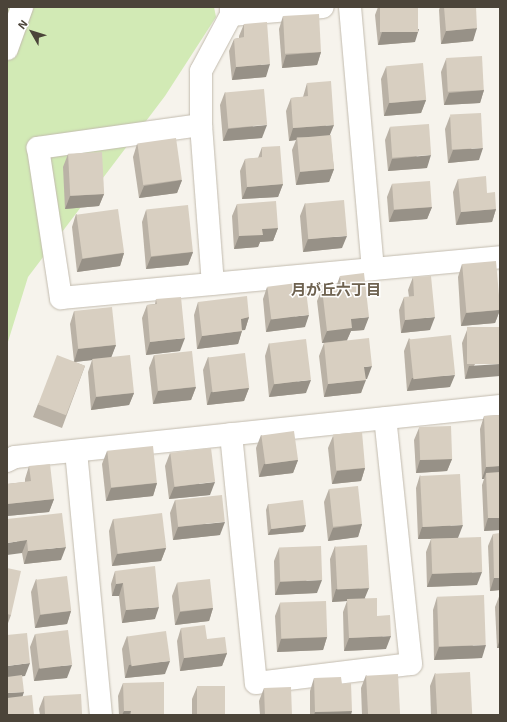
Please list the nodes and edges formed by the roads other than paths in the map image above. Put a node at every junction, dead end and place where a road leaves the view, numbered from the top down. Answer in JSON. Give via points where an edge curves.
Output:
{"nodes":[{"id":1,"x":22,"y":7,"type":"edge"},
{"id":2,"x":323,"y":7,"type":"edge"},
{"id":3,"x":350,"y":7,"type":"edge"},
{"id":4,"x":231,"y":11,"type":"edge"},
{"id":5,"x":7,"y":50,"type":"edge"},
{"id":6,"x":201,"y":125,"type":"junction"},
{"id":7,"x":500,"y":257,"type":"edge"},
{"id":8,"x":373,"y":269,"type":"junction"},
{"id":9,"x":213,"y":284,"type":"junction"},
{"id":10,"x":500,"y":406,"type":"edge"},
{"id":11,"x":385,"y":418,"type":"junction"},
{"id":12,"x":231,"y":434,"type":"junction"},
{"id":13,"x":76,"y":451,"type":"junction"},
{"id":14,"x":7,"y":461,"type":"edge"},
{"id":15,"x":101,"y":715,"type":"edge"}],
"edges":[{"from":1,"to":5,"type":"street"},
{"from":2,"to":4,"type":"street"},
{"from":3,"to":8,"type":"street"},
{"from":4,"to":6,"type":"street","via":[[201,71]]},
{"from":6,"to":9,"type":"street"},
{"from":6,"to":9,"type":"street","via":[[38,148],[61,298]]},
{"from":7,"to":8,"type":"street"},
{"from":8,"to":9,"type":"street"},
{"from":10,"to":11,"type":"street"},
{"from":11,"to":12,"type":"street"},
{"from":11,"to":12,"type":"street","via":[[411,664],[256,683]]},
{"from":12,"to":13,"type":"street"},
{"from":13,"to":14,"type":"street","via":[[15,457]]},
{"from":13,"to":15,"type":"street"}]}
